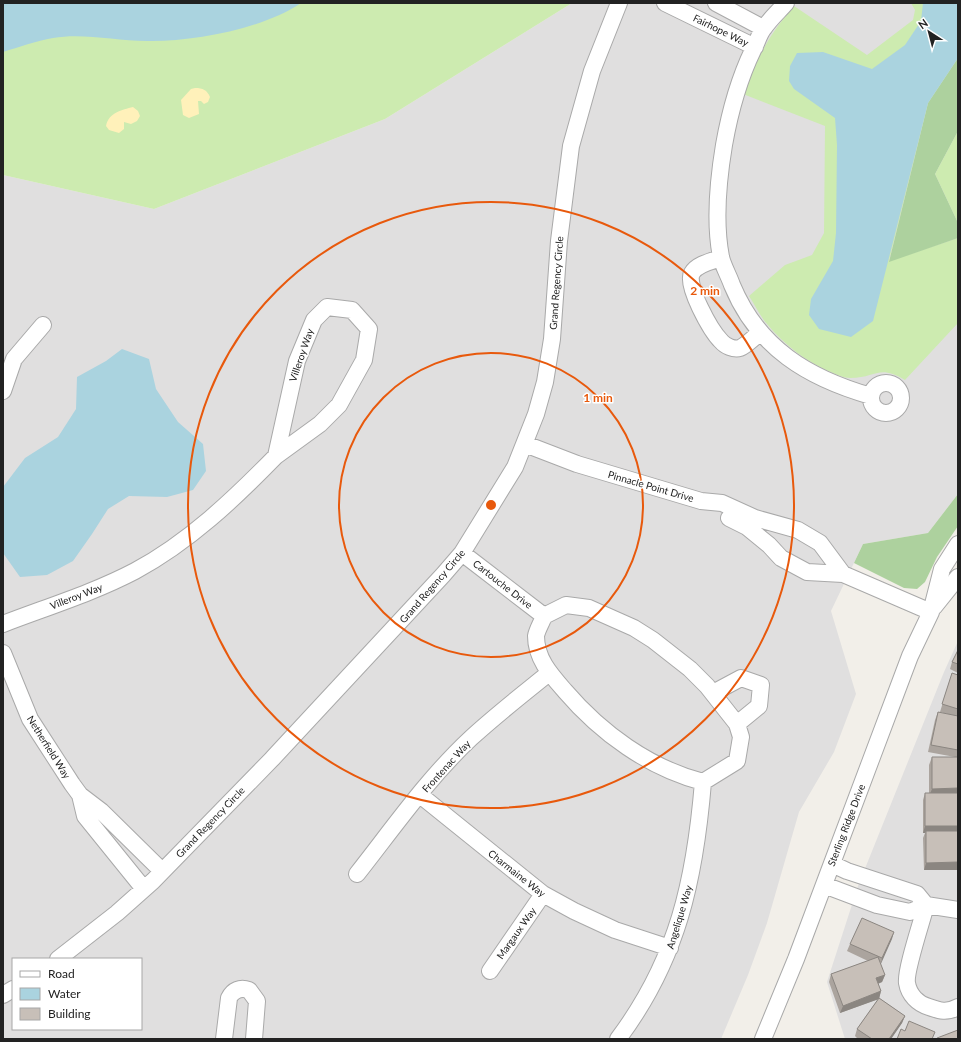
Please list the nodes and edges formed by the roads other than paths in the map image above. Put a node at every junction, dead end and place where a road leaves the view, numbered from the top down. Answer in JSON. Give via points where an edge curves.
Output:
{"nodes":[{"id":1,"x":619,"y":3,"type":"edge"},
{"id":2,"x":665,"y":3,"type":"edge"},
{"id":3,"x":716,"y":3,"type":"edge"},
{"id":4,"x":786,"y":3,"type":"edge"},
{"id":5,"x":763,"y":28,"type":"junction"},
{"id":6,"x":755,"y":47,"type":"junction"},
{"id":7,"x":721,"y":258,"type":"junction"},
{"id":8,"x":43,"y":325,"type":"dead end"},
{"id":9,"x":760,"y":333,"type":"junction"},
{"id":10,"x":3,"y":391,"type":"edge"},
{"id":11,"x":871,"y":396,"type":"dead end"},
{"id":12,"x":525,"y":444,"type":"junction"},
{"id":13,"x":276,"y":456,"type":"junction"},
{"id":14,"x":701,"y":500,"type":"junction"},
{"id":15,"x":778,"y":525,"type":"junction"},
{"id":16,"x":958,"y":544,"type":"edge"},
{"id":17,"x":769,"y":545,"type":"junction"},
{"id":18,"x":462,"y":553,"type":"junction"},
{"id":19,"x":843,"y":574,"type":"junction"},
{"id":20,"x":958,"y":577,"type":"edge"},
{"id":21,"x":931,"y":612,"type":"junction"},
{"id":22,"x":544,"y":616,"type":"junction"},
{"id":23,"x":3,"y":624,"type":"edge"},
{"id":24,"x":3,"y":653,"type":"edge"},
{"id":25,"x":549,"y":673,"type":"junction"},
{"id":26,"x":713,"y":693,"type":"junction"},
{"id":27,"x":736,"y":724,"type":"junction"},
{"id":28,"x":703,"y":782,"type":"junction"},
{"id":29,"x":80,"y":795,"type":"junction"},
{"id":30,"x":420,"y":795,"type":"junction"},
{"id":31,"x":832,"y":864,"type":"junction"},
{"id":32,"x":162,"y":872,"type":"junction"},
{"id":33,"x":358,"y":874,"type":"dead end"},
{"id":34,"x":824,"y":885,"type":"junction"},
{"id":35,"x":144,"y":889,"type":"junction"},
{"id":36,"x":543,"y":894,"type":"junction"},
{"id":37,"x":926,"y":906,"type":"junction"},
{"id":38,"x":958,"y":910,"type":"edge"},
{"id":39,"x":670,"y":948,"type":"junction"},
{"id":40,"x":59,"y":958,"type":"edge"},
{"id":41,"x":490,"y":971,"type":"dead end"},
{"id":42,"x":12,"y":990,"type":"edge"},
{"id":43,"x":3,"y":995,"type":"edge"},
{"id":44,"x":958,"y":1007,"type":"edge"},
{"id":45,"x":224,"y":1039,"type":"edge"},
{"id":46,"x":254,"y":1039,"type":"edge"},
{"id":47,"x":618,"y":1039,"type":"edge"},
{"id":48,"x":763,"y":1039,"type":"edge"}],
"edges":[{"from":1,"to":12,"type":"street","name":"Grand Regency Circle","via":[[592,71],[571,146],[559,240],[552,339],[544,382]]},
{"from":2,"to":6,"type":"street","name":"Fairhope Way"},
{"from":3,"to":5,"type":"street","name":"Fairhope Way"},
{"from":4,"to":5,"type":"street"},
{"from":5,"to":6,"type":"street"},
{"from":6,"to":7,"type":"street","via":[[741,75],[730,112],[721,162],[718,220]]},
{"from":7,"to":9,"type":"street","via":[[737,296]]},
{"from":7,"to":9,"type":"street","via":[[698,266],[692,273],[690,283],[704,314],[721,342],[730,348],[740,348]]},
{"from":8,"to":10,"type":"street","via":[[14,359]]},
{"from":9,"to":11,"type":"street","via":[[786,357],[817,377]]},
{"from":12,"to":14,"type":"street","name":"Pinnacle Point Drive","via":[[577,464]]},
{"from":12,"to":18,"type":"street","name":"Grand Regency Circle"},
{"from":13,"to":13,"type":"street","name":"Villeroy Way","via":[[320,424],[339,405],[349,389],[364,360],[369,329],[352,310],[327,307],[314,320],[297,361]]},
{"from":13,"to":23,"type":"street","name":"Villeroy Way","via":[[220,510],[156,558],[110,583]]},
{"from":14,"to":15,"type":"street","name":"Pinnacle Point Drive","via":[[722,504]]},
{"from":14,"to":17,"type":"street","via":[[719,513],[747,527]]},
{"from":15,"to":17,"type":"street"},
{"from":15,"to":19,"type":"street","name":"Pinnacle Point Drive","via":[[798,530],[820,543]]},
{"from":16,"to":21,"type":"street","name":"Sterling Ridge Drive","via":[[942,569]]},
{"from":17,"to":19,"type":"street","via":[[781,558],[807,572]]},
{"from":18,"to":22,"type":"street","name":"Cartouche Drive"},
{"from":18,"to":32,"type":"street","name":"Grand Regency Circle","via":[[384,640]]},
{"from":19,"to":21,"type":"street"},
{"from":20,"to":21,"type":"street","name":"Sterling Ridge Drive"},
{"from":21,"to":31,"type":"street","name":"Sterling Ridge Drive","via":[[908,664]]},
{"from":22,"to":25,"type":"street","via":[[536,635],[539,655]]},
{"from":22,"to":26,"type":"street","via":[[566,605],[589,608],[610,616],[653,640],[690,669]]},
{"from":24,"to":29,"type":"street","name":"Netherfield Way","via":[[30,719]]},
{"from":25,"to":28,"type":"street","via":[[584,713],[612,736],[652,761]]},
{"from":25,"to":30,"type":"street","name":"Frontenac Way","via":[[471,738]]},
{"from":26,"to":27,"type":"street"},
{"from":26,"to":27,"type":"street","via":[[741,678],[761,686],[759,706]]},
{"from":27,"to":28,"type":"street","via":[[741,737],[737,761]]},
{"from":28,"to":39,"type":"street","name":"Angelique Way","via":[[689,886]]},
{"from":29,"to":32,"type":"street","name":"Netherfield Way","via":[[101,811]]},
{"from":29,"to":35,"type":"street","name":"Netherfield Way","via":[[85,816]]},
{"from":30,"to":33,"type":"street","name":"Frontenac Way"},
{"from":30,"to":36,"type":"street","name":"Charmaine Way"},
{"from":31,"to":34,"type":"street","name":"Sterling Ridge Drive"},
{"from":31,"to":37,"type":"street","via":[[917,894]]},
{"from":32,"to":35,"type":"street","name":"Grand Regency Circle"},
{"from":34,"to":37,"type":"street","via":[[877,905],[910,912]]},
{"from":34,"to":48,"type":"street","name":"Sterling Ridge Drive"},
{"from":35,"to":40,"type":"street","name":"Grand Regency Circle"},
{"from":36,"to":39,"type":"street","name":"Charmaine Way","via":[[615,930]]},
{"from":36,"to":41,"type":"street","name":"Margaux Way"},
{"from":37,"to":38,"type":"street"},
{"from":37,"to":44,"type":"street","via":[[910,962],[907,983],[914,998],[924,1006],[940,1011],[951,1011]]},
{"from":39,"to":47,"type":"street","name":"Angelique Way","via":[[660,972]]},
{"from":42,"to":43,"type":"street"},
{"from":45,"to":46,"type":"street","via":[[229,998],[235,990],[245,988],[253,993],[257,1001]]}]}
